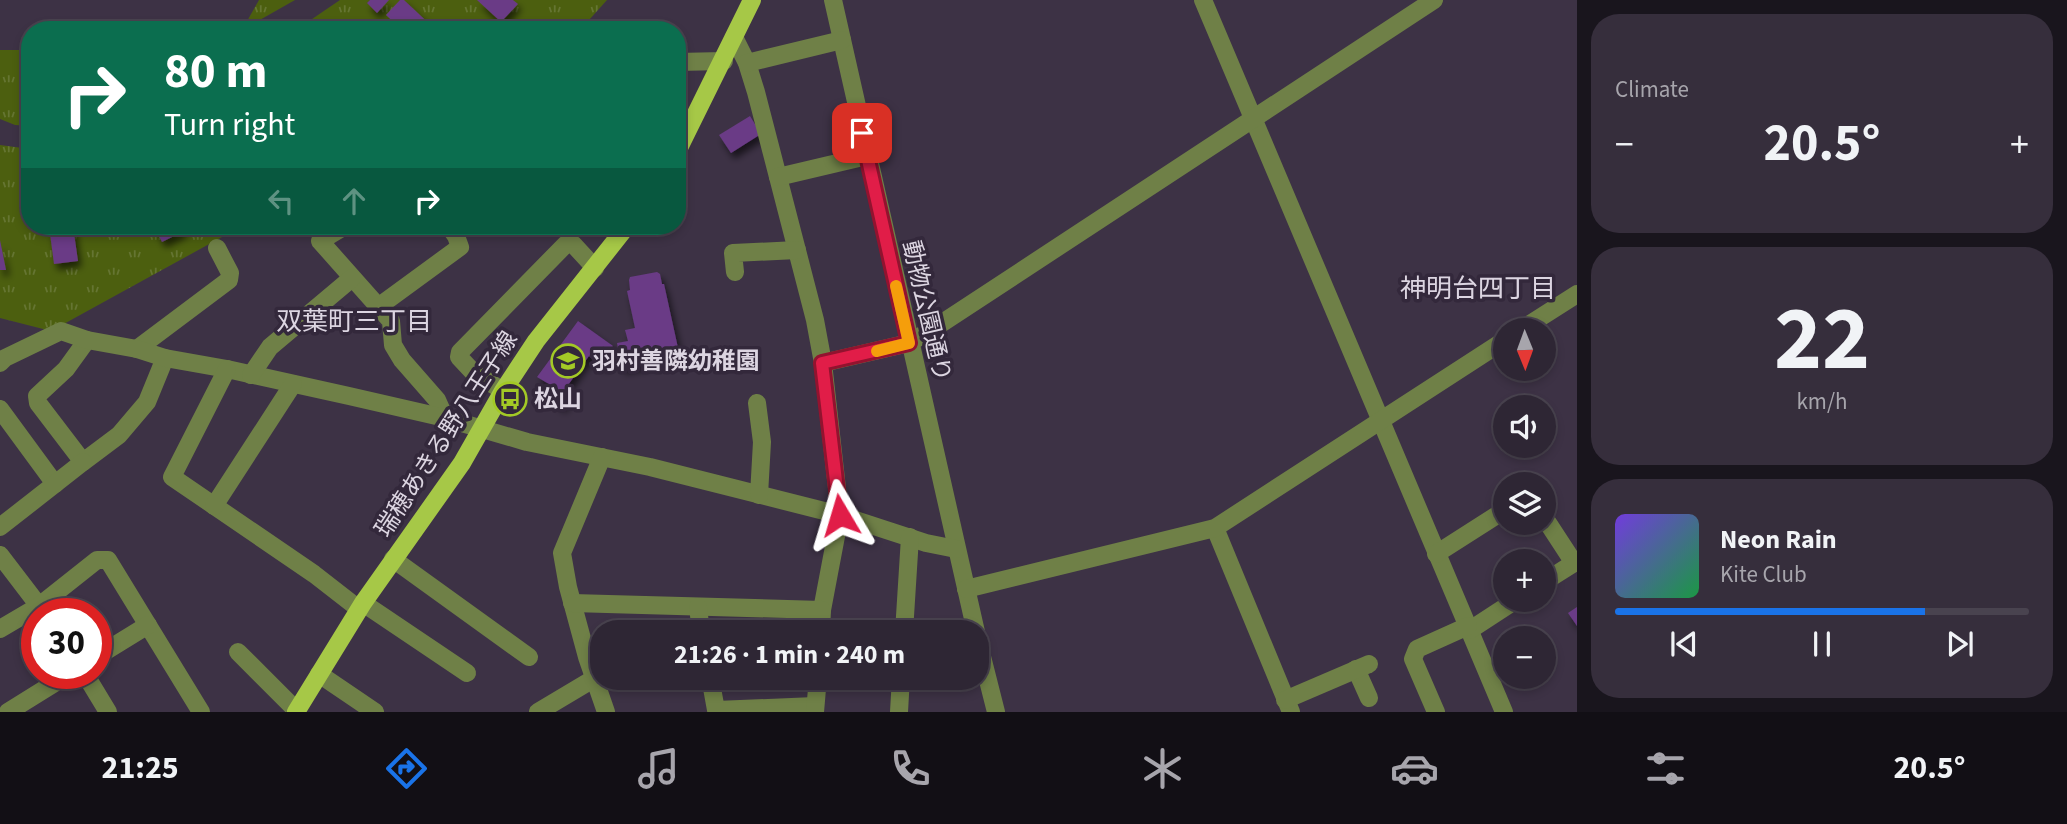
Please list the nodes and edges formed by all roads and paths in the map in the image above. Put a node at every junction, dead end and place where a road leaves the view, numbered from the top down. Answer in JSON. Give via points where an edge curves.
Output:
{"nodes":[{"id":1,"x":751,"y":0,"type":"edge"},
{"id":2,"x":832,"y":0,"type":"edge"},
{"id":3,"x":1203,"y":0,"type":"edge"},
{"id":4,"x":1434,"y":0,"type":"edge"},
{"id":5,"x":734,"y":37,"type":"junction"},
{"id":6,"x":842,"y":40,"type":"junction"},
{"id":7,"x":686,"y":62,"type":"edge"},
{"id":8,"x":723,"y":63,"type":"junction"},
{"id":9,"x":748,"y":67,"type":"junction"},
{"id":10,"x":1254,"y":117,"type":"junction"},
{"id":11,"x":686,"y":127,"type":"edge"},
{"id":12,"x":867,"y":156,"type":"junction"},
{"id":13,"x":778,"y":177,"type":"junction"},
{"id":14,"x":330,"y":235,"type":"edge"},
{"id":15,"x":459,"y":235,"type":"edge"},
{"id":16,"x":619,"y":235,"type":"edge"},
{"id":17,"x":217,"y":248,"type":"dead end"},
{"id":18,"x":797,"y":250,"type":"junction"},
{"id":19,"x":595,"y":268,"type":"junction"},
{"id":20,"x":735,"y":272,"type":"dead end"},
{"id":21,"x":352,"y":278,"type":"junction"},
{"id":22,"x":1577,"y":294,"type":"edge"},
{"id":23,"x":378,"y":307,"type":"junction"},
{"id":24,"x":1539,"y":318,"type":"edge"},
{"id":25,"x":87,"y":340,"type":"junction"},
{"id":26,"x":909,"y":343,"type":"junction"},
{"id":27,"x":1493,"y":348,"type":"edge"},
{"id":28,"x":137,"y":349,"type":"junction"},
{"id":29,"x":165,"y":358,"type":"junction"},
{"id":30,"x":0,"y":363,"type":"edge"},
{"id":31,"x":822,"y":363,"type":"junction"},
{"id":32,"x":227,"y":369,"type":"junction"},
{"id":33,"x":251,"y":375,"type":"junction"},
{"id":34,"x":293,"y":384,"type":"junction"},
{"id":35,"x":503,"y":391,"type":"junction"},
{"id":36,"x":757,"y":403,"type":"dead end"},
{"id":37,"x":0,"y":409,"type":"edge"},
{"id":38,"x":445,"y":418,"type":"junction"},
{"id":39,"x":1380,"y":419,"type":"junction"},
{"id":40,"x":483,"y":428,"type":"junction"},
{"id":41,"x":602,"y":457,"type":"junction"},
{"id":42,"x":83,"y":462,"type":"junction"},
{"id":43,"x":54,"y":484,"type":"junction"},
{"id":44,"x":759,"y":495,"type":"junction"},
{"id":45,"x":214,"y":506,"type":"junction"},
{"id":46,"x":840,"y":515,"type":"junction"},
{"id":47,"x":1493,"y":518,"type":"edge"},
{"id":48,"x":0,"y":527,"type":"edge"},
{"id":49,"x":1215,"y":528,"type":"junction"},
{"id":50,"x":1556,"y":534,"type":"edge"},
{"id":51,"x":910,"y":537,"type":"junction"},
{"id":52,"x":956,"y":548,"type":"junction"},
{"id":53,"x":1436,"y":554,"type":"junction"},
{"id":54,"x":0,"y":555,"type":"edge"},
{"id":55,"x":393,"y":559,"type":"junction"},
{"id":56,"x":1575,"y":562,"type":"edge"},
{"id":57,"x":1556,"y":574,"type":"edge"},
{"id":58,"x":966,"y":589,"type":"junction"},
{"id":59,"x":33,"y":598,"type":"edge"},
{"id":60,"x":49,"y":598,"type":"edge"},
{"id":61,"x":572,"y":603,"type":"junction"},
{"id":62,"x":361,"y":606,"type":"junction"},
{"id":63,"x":698,"y":607,"type":"junction"},
{"id":64,"x":822,"y":610,"type":"junction"},
{"id":65,"x":1496,"y":612,"type":"edge"},
{"id":66,"x":21,"y":617,"type":"edge"},
{"id":67,"x":700,"y":620,"type":"edge"},
{"id":68,"x":822,"y":620,"type":"edge"},
{"id":69,"x":905,"y":620,"type":"edge"},
{"id":70,"x":973,"y":620,"type":"edge"},
{"id":71,"x":148,"y":625,"type":"junction"},
{"id":72,"x":1469,"y":628,"type":"junction"},
{"id":73,"x":0,"y":629,"type":"edge"},
{"id":74,"x":590,"y":645,"type":"edge"},
{"id":75,"x":112,"y":647,"type":"edge"},
{"id":76,"x":238,"y":652,"type":"dead end"},
{"id":77,"x":528,"y":657,"type":"dead end"},
{"id":78,"x":467,"y":673,"type":"dead end"},
{"id":79,"x":319,"y":674,"type":"junction"},
{"id":80,"x":590,"y":680,"type":"edge"},
{"id":81,"x":989,"y":684,"type":"edge"},
{"id":82,"x":45,"y":689,"type":"edge"},
{"id":83,"x":94,"y":689,"type":"edge"},
{"id":84,"x":598,"y":690,"type":"edge"},
{"id":85,"x":712,"y":690,"type":"edge"},
{"id":86,"x":817,"y":690,"type":"edge"},
{"id":87,"x":900,"y":690,"type":"edge"},
{"id":88,"x":1369,"y":698,"type":"dead end"},
{"id":89,"x":1288,"y":706,"type":"edge"},
{"id":90,"x":815,"y":709,"type":"edge"},
{"id":91,"x":1499,"y":710,"type":"edge"},
{"id":92,"x":8,"y":712,"type":"edge"},
{"id":93,"x":108,"y":712,"type":"edge"},
{"id":94,"x":201,"y":712,"type":"edge"},
{"id":95,"x":297,"y":712,"type":"edge"},
{"id":96,"x":375,"y":712,"type":"edge"},
{"id":97,"x":538,"y":712,"type":"edge"},
{"id":98,"x":606,"y":712,"type":"edge"},
{"id":99,"x":899,"y":712,"type":"edge"},
{"id":100,"x":996,"y":712,"type":"edge"},
{"id":101,"x":1436,"y":712,"type":"edge"}],
"edges":[{"from":1,"to":5,"type":"main road"},
{"from":2,"to":6,"type":"street","name":"動物公園通り"},
{"from":3,"to":10,"type":"street"},
{"from":4,"to":10,"type":"street"},
{"from":5,"to":8,"type":"main road"},
{"from":5,"to":9,"type":"street"},
{"from":6,"to":9,"type":"street"},
{"from":6,"to":12,"type":"street","name":"動物公園通り"},
{"from":7,"to":8,"type":"street"},
{"from":8,"to":9,"type":"street"},
{"from":8,"to":11,"type":"main road"},
{"from":9,"to":13,"type":"street"},
{"from":10,"to":26,"type":"street"},
{"from":10,"to":39,"type":"street"},
{"from":12,"to":13,"type":"street"},
{"from":12,"to":26,"type":"street","name":"動物公園通り"},
{"from":13,"to":18,"type":"street"},
{"from":14,"to":21,"type":"street","via":[[320,241]]},
{"from":15,"to":23,"type":"street","via":[[460,247]]},
{"from":16,"to":19,"type":"main road","name":"瑞穂あきる野八王子線"},
{"from":17,"to":28,"type":"street","via":[[229,280]]},
{"from":18,"to":20,"type":"street","via":[[733,253]]},
{"from":18,"to":31,"type":"street"},
{"from":19,"to":35,"type":"main road","name":"瑞穂あきる野八王子線","via":[[536,341]]},
{"from":19,"to":35,"type":"street","via":[[573,244],[566,244],[460,352],[459,357],[473,372]]},
{"from":21,"to":23,"type":"street"},
{"from":21,"to":33,"type":"street","via":[[270,347]]},
{"from":22,"to":24,"type":"street"},
{"from":23,"to":38,"type":"street","via":[[391,321],[393,345],[402,360],[437,400]]},
{"from":25,"to":28,"type":"street"},
{"from":25,"to":30,"type":"street","via":[[61,331]]},
{"from":25,"to":42,"type":"street","via":[[37,396]]},
{"from":26,"to":31,"type":"street"},
{"from":26,"to":52,"type":"street","name":"動物公園通り"},
{"from":27,"to":39,"type":"street"},
{"from":28,"to":29,"type":"street"},
{"from":29,"to":32,"type":"street"},
{"from":29,"to":42,"type":"street","via":[[147,402],[119,435]]},
{"from":31,"to":46,"type":"street"},
{"from":32,"to":33,"type":"street"},
{"from":32,"to":45,"type":"street","via":[[172,477]]},
{"from":33,"to":34,"type":"street"},
{"from":34,"to":38,"type":"street"},
{"from":34,"to":45,"type":"street"},
{"from":35,"to":40,"type":"main road","name":"瑞穂あきる野八王子線"},
{"from":36,"to":44,"type":"street","via":[[762,442]]},
{"from":37,"to":43,"type":"street"},
{"from":38,"to":40,"type":"street"},
{"from":39,"to":49,"type":"street"},
{"from":39,"to":53,"type":"street"},
{"from":40,"to":41,"type":"street"},
{"from":40,"to":55,"type":"main road","name":"瑞穂あきる野八王子線"},
{"from":41,"to":44,"type":"street"},
{"from":41,"to":61,"type":"street","via":[[562,553]]},
{"from":42,"to":43,"type":"street"},
{"from":43,"to":48,"type":"street"},
{"from":44,"to":46,"type":"street"},
{"from":45,"to":62,"type":"street"},
{"from":46,"to":51,"type":"street"},
{"from":46,"to":64,"type":"street"},
{"from":47,"to":53,"type":"street"},
{"from":49,"to":58,"type":"street"},
{"from":49,"to":89,"type":"street"},
{"from":50,"to":56,"type":"street"},
{"from":51,"to":52,"type":"street"},
{"from":51,"to":69,"type":"street"},
{"from":52,"to":58,"type":"street","name":"動物公園通り"},
{"from":53,"to":72,"type":"street"},
{"from":54,"to":59,"type":"street"},
{"from":55,"to":62,"type":"main road","name":"瑞穂あきる野八王子線"},
{"from":55,"to":77,"type":"street"},
{"from":56,"to":57,"type":"street"},
{"from":58,"to":70,"type":"street","name":"動物公園通り"},
{"from":60,"to":71,"type":"street","via":[[97,560],[108,561]]},
{"from":61,"to":63,"type":"street"},
{"from":61,"to":74,"type":"street"},
{"from":62,"to":78,"type":"street"},
{"from":62,"to":79,"type":"main road","name":"瑞穂あきる野八王子線"},
{"from":63,"to":64,"type":"street"},
{"from":63,"to":67,"type":"street"},
{"from":64,"to":68,"type":"street"},
{"from":65,"to":72,"type":"street"},
{"from":66,"to":73,"type":"street"},
{"from":71,"to":75,"type":"street"},
{"from":71,"to":94,"type":"street"},
{"from":72,"to":91,"type":"street"},
{"from":72,"to":101,"type":"street","via":[[1417,649],[1413,659]]},
{"from":76,"to":95,"type":"street"},
{"from":79,"to":95,"type":"main road","name":"瑞穂あきる野八王子線"},
{"from":79,"to":96,"type":"street"},
{"from":80,"to":97,"type":"street"},
{"from":81,"to":100,"type":"street","name":"動物公園通り"},
{"from":82,"to":92,"type":"street"},
{"from":83,"to":93,"type":"street"},
{"from":84,"to":98,"type":"street"},
{"from":85,"to":90,"type":"street","via":[[716,710]]},
{"from":86,"to":90,"type":"street"},
{"from":87,"to":99,"type":"street"},
{"from":88,"to":89,"type":"street","via":[[1363,666]]}]}
